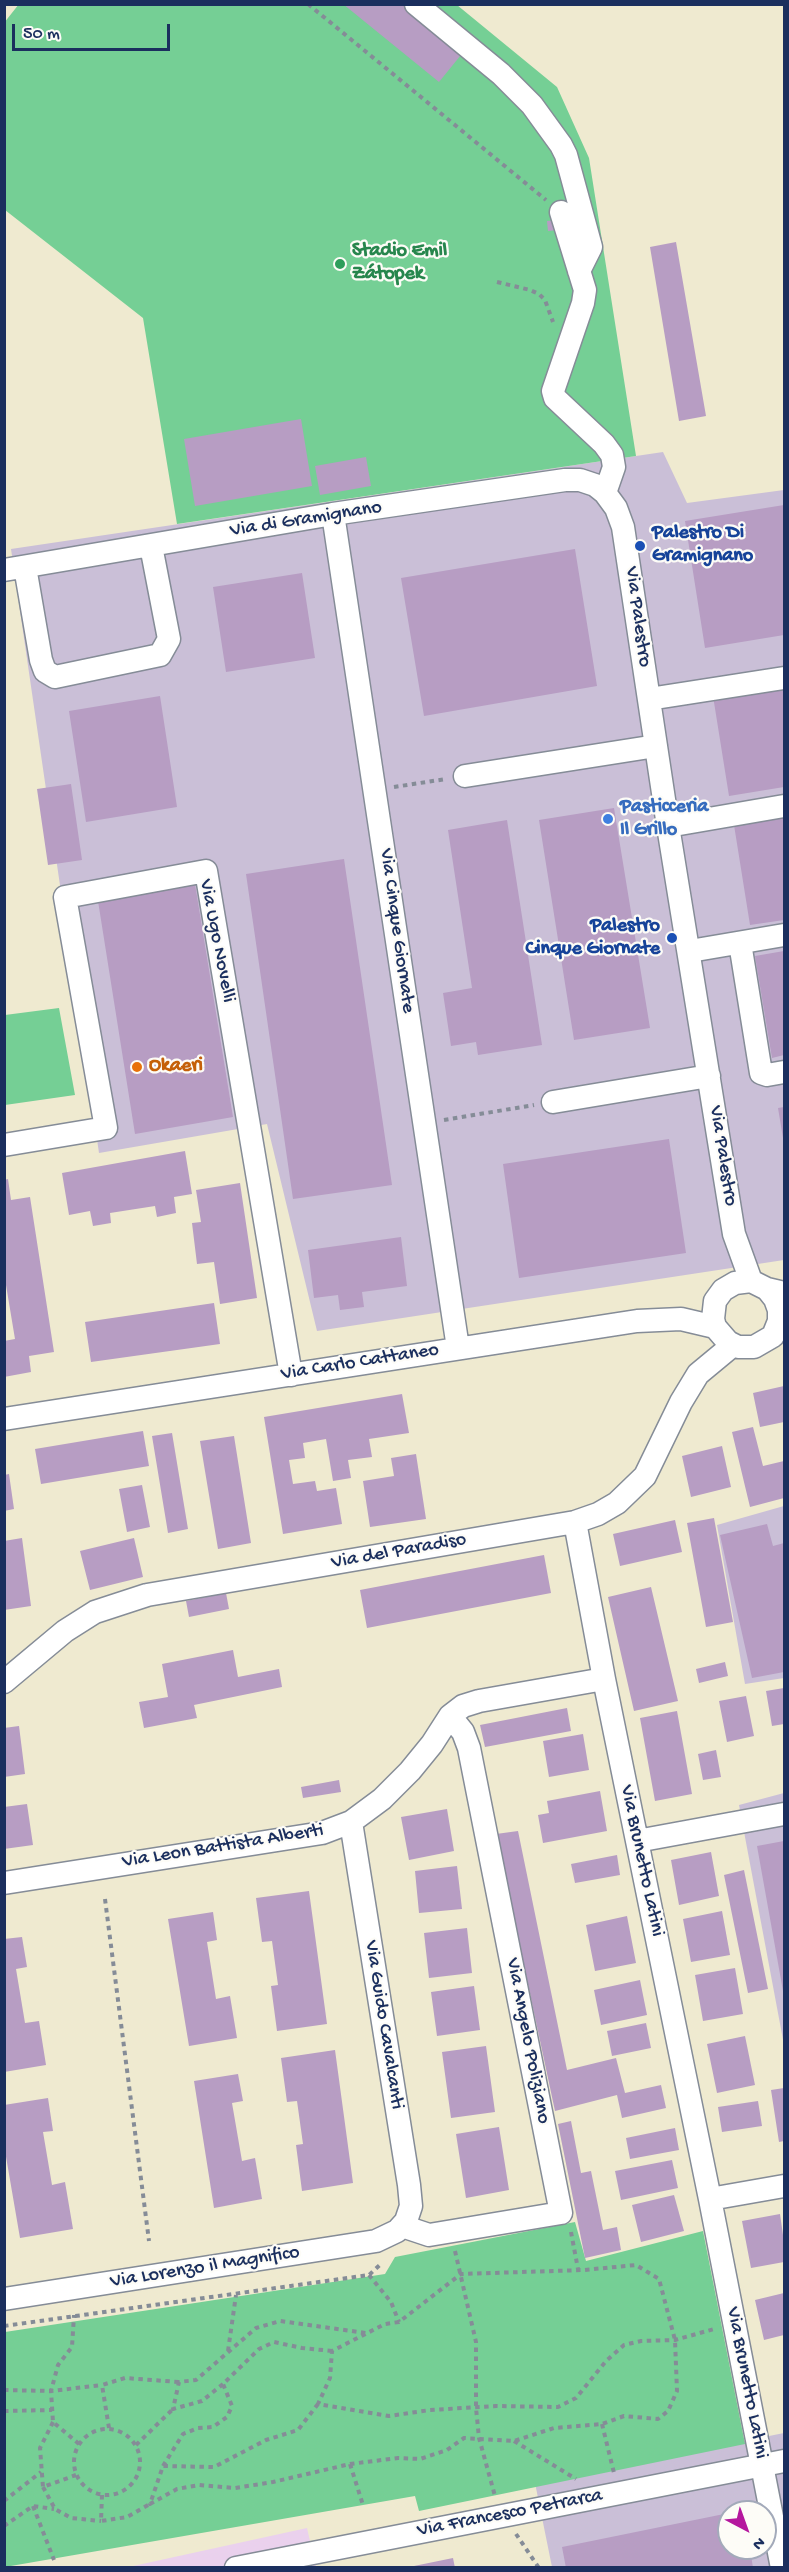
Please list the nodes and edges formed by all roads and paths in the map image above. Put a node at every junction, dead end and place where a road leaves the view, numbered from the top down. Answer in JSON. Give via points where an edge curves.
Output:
{"nodes":[{"id":1,"x":308,"y":4,"type":"edge"},
{"id":2,"x":416,"y":4,"type":"edge"},
{"id":3,"x":561,"y":212,"type":"joint"},
{"id":4,"x":579,"y":271,"type":"junction"},
{"id":5,"x":497,"y":282,"type":"dead end"},
{"id":6,"x":562,"y":364,"type":"junction"},
{"id":7,"x":605,"y":493,"type":"junction"},
{"id":8,"x":333,"y":514,"type":"junction"},
{"id":9,"x":151,"y":546,"type":"junction"},
{"id":10,"x":15,"y":568,"type":"edge"},
{"id":11,"x":784,"y":678,"type":"edge"},
{"id":12,"x":649,"y":699,"type":"junction"},
{"id":13,"x":656,"y":746,"type":"junction"},
{"id":14,"x":465,"y":776,"type":"joint"},
{"id":15,"x":375,"y":790,"type":"junction"},
{"id":16,"x":784,"y":806,"type":"edge"},
{"id":17,"x":668,"y":826,"type":"junction"},
{"id":18,"x":784,"y":935,"type":"edge"},
{"id":19,"x":740,"y":943,"type":"junction"},
{"id":20,"x":690,"y":951,"type":"junction"},
{"id":21,"x":784,"y":1072,"type":"edge"},
{"id":22,"x":709,"y":1076,"type":"junction"},
{"id":23,"x":553,"y":1102,"type":"joint"},
{"id":24,"x":425,"y":1123,"type":"junction"},
{"id":25,"x":4,"y":1145,"type":"edge"},
{"id":26,"x":735,"y":1236,"type":"junction"},
{"id":27,"x":728,"y":1286,"type":"junction"},
{"id":28,"x":768,"y":1288,"type":"edge"},
{"id":29,"x":715,"y":1327,"type":"junction"},
{"id":30,"x":778,"y":1336,"type":"edge"},
{"id":31,"x":733,"y":1345,"type":"junction"},
{"id":32,"x":458,"y":1348,"type":"junction"},
{"id":33,"x":291,"y":1375,"type":"junction"},
{"id":34,"x":4,"y":1419,"type":"edge"},
{"id":35,"x":575,"y":1522,"type":"junction"},
{"id":36,"x":604,"y":1679,"type":"junction"},
{"id":37,"x":4,"y":1682,"type":"edge"},
{"id":38,"x":450,"y":1716,"type":"junction"},
{"id":39,"x":784,"y":1814,"type":"edge"},
{"id":40,"x":351,"y":1822,"type":"junction"},
{"id":41,"x":637,"y":1841,"type":"junction"},
{"id":42,"x":4,"y":1883,"type":"edge"},
{"id":43,"x":105,"y":1899,"type":"dead end"},
{"id":44,"x":784,"y":2186,"type":"edge"},
{"id":45,"x":711,"y":2199,"type":"junction"},
{"id":46,"x":561,"y":2213,"type":"junction"},
{"id":47,"x":402,"y":2226,"type":"junction"},
{"id":48,"x":149,"y":2241,"type":"dead end"},
{"id":49,"x":453,"y":2246,"type":"dead end"},
{"id":50,"x":388,"y":2257,"type":"dead end"},
{"id":51,"x":578,"y":2269,"type":"junction"},
{"id":52,"x":461,"y":2274,"type":"junction"},
{"id":53,"x":369,"y":2275,"type":"junction"},
{"id":54,"x":236,"y":2295,"type":"junction"},
{"id":55,"x":4,"y":2299,"type":"edge"},
{"id":56,"x":74,"y":2315,"type":"junction"},
{"id":57,"x":399,"y":2322,"type":"junction"},
{"id":58,"x":735,"y":2323,"type":"junction"},
{"id":59,"x":4,"y":2326,"type":"edge"},
{"id":60,"x":368,"y":2333,"type":"junction"},
{"id":61,"x":675,"y":2340,"type":"junction"},
{"id":62,"x":332,"y":2351,"type":"junction"},
{"id":63,"x":228,"y":2352,"type":"junction"},
{"id":64,"x":179,"y":2382,"type":"junction"},
{"id":65,"x":223,"y":2384,"type":"junction"},
{"id":66,"x":102,"y":2385,"type":"junction"},
{"id":67,"x":4,"y":2390,"type":"edge"},
{"id":68,"x":51,"y":2391,"type":"junction"},
{"id":69,"x":318,"y":2404,"type":"junction"},
{"id":70,"x":476,"y":2408,"type":"junction"},
{"id":71,"x":173,"y":2409,"type":"junction"},
{"id":72,"x":52,"y":2410,"type":"junction"},
{"id":73,"x":4,"y":2411,"type":"edge"},
{"id":74,"x":53,"y":2422,"type":"junction"},
{"id":75,"x":602,"y":2424,"type":"junction"},
{"id":76,"x":110,"y":2428,"type":"junction"},
{"id":77,"x":479,"y":2438,"type":"junction"},
{"id":78,"x":514,"y":2441,"type":"junction"},
{"id":79,"x":78,"y":2444,"type":"junction"},
{"id":80,"x":136,"y":2445,"type":"junction"},
{"id":81,"x":784,"y":2461,"type":"edge"},
{"id":82,"x":350,"y":2463,"type":"junction"},
{"id":83,"x":762,"y":2465,"type":"junction"},
{"id":84,"x":163,"y":2466,"type":"junction"},
{"id":85,"x":42,"y":2471,"type":"junction"},
{"id":86,"x":76,"y":2475,"type":"junction"},
{"id":87,"x":43,"y":2487,"type":"junction"},
{"id":88,"x":619,"y":2493,"type":"junction"},
{"id":89,"x":102,"y":2495,"type":"junction"},
{"id":90,"x":580,"y":2500,"type":"junction"},
{"id":91,"x":4,"y":2501,"type":"edge"},
{"id":92,"x":150,"y":2504,"type":"junction"},
{"id":93,"x":363,"y":2505,"type":"dead end"},
{"id":94,"x":33,"y":2506,"type":"junction"},
{"id":95,"x":55,"y":2509,"type":"junction"},
{"id":96,"x":505,"y":2516,"type":"junction"},
{"id":97,"x":101,"y":2522,"type":"junction"},
{"id":98,"x":4,"y":2526,"type":"edge"},
{"id":99,"x":54,"y":2560,"type":"dead end"},
{"id":100,"x":236,"y":2568,"type":"edge"},
{"id":101,"x":539,"y":2568,"type":"edge"},
{"id":102,"x":782,"y":2568,"type":"edge"}],
"edges":[{"from":1,"to":3,"type":"path"},
{"from":2,"to":4,"type":"street","via":[[501,74],[532,105],[561,145],[591,247]]},
{"from":3,"to":4,"type":"street"},
{"from":4,"to":6,"type":"street","via":[[585,290],[583,303]]},
{"from":5,"to":6,"type":"path","via":[[530,290],[545,300]]},
{"from":6,"to":7,"type":"street","via":[[553,391],[555,398],[612,455],[614,467]]},
{"from":7,"to":8,"type":"street","name":"Via di Gramignano","via":[[580,480],[565,480]]},
{"from":7,"to":12,"type":"street","name":"Via Palestro","via":[[623,527]]},
{"from":8,"to":9,"type":"street","name":"Via di Gramignano"},
{"from":8,"to":15,"type":"street","name":"Via Cinque Giornate"},
{"from":9,"to":10,"type":"street","name":"Via di Gramignano"},
{"from":9,"to":10,"type":"street","via":[[169,639],[160,655],[55,677],[45,671]]},
{"from":11,"to":12,"type":"street"},
{"from":12,"to":13,"type":"street","name":"Via Palestro"},
{"from":13,"to":14,"type":"street"},
{"from":13,"to":17,"type":"street","name":"Via Palestro"},
{"from":14,"to":15,"type":"path"},
{"from":15,"to":24,"type":"street","name":"Via Cinque Giornate"},
{"from":16,"to":17,"type":"street"},
{"from":17,"to":20,"type":"street","name":"Via Palestro"},
{"from":18,"to":19,"type":"street"},
{"from":19,"to":20,"type":"street"},
{"from":19,"to":21,"type":"street","via":[[760,1073]]},
{"from":20,"to":22,"type":"street","name":"Via Palestro"},
{"from":22,"to":23,"type":"street"},
{"from":22,"to":26,"type":"street","name":"Via Palestro"},
{"from":23,"to":24,"type":"path"},
{"from":24,"to":32,"type":"street","name":"Via Cinque Giornate"},
{"from":25,"to":33,"type":"street","name":"Via Ugo Novelli","via":[[105,1128],[65,897],[206,871]]},
{"from":26,"to":27,"type":"street","name":"Via Palestro"},
{"from":26,"to":28,"type":"street","name":"Via Palestro"},
{"from":27,"to":28,"type":"street","via":[[735,1282]]},
{"from":27,"to":29,"type":"street","via":[[715,1301]]},
{"from":28,"to":30,"type":"street","via":[[779,1310]]},
{"from":29,"to":31,"type":"street"},
{"from":29,"to":32,"type":"street","name":"Via Carlo Cattaneo","via":[[681,1319],[637,1321]]},
{"from":30,"to":31,"type":"street","via":[[754,1347]]},
{"from":31,"to":35,"type":"street","name":"Via del Paradiso","via":[[698,1374],[645,1476],[617,1503]]},
{"from":32,"to":33,"type":"street","name":"Via Carlo Cattaneo"},
{"from":33,"to":34,"type":"street","name":"Via Carlo Cattaneo"},
{"from":35,"to":36,"type":"street","name":"Via Brunetto Latini"},
{"from":35,"to":37,"type":"street","name":"Via del Paradiso","via":[[147,1595],[95,1612],[65,1631]]},
{"from":36,"to":38,"type":"street","name":"Via Leon Battista Alberti","via":[[478,1701]]},
{"from":36,"to":41,"type":"street","name":"Via Brunetto Latini"},
{"from":38,"to":40,"type":"street","name":"Via Leon Battista Alberti","via":[[410,1771]]},
{"from":38,"to":46,"type":"street","name":"Via Angelo Poliziano","via":[[463,1732],[469,1748]]},
{"from":39,"to":41,"type":"street"},
{"from":40,"to":42,"type":"street","name":"Via Leon Battista Alberti","via":[[322,1833]]},
{"from":40,"to":47,"type":"street","name":"Via Guido Cavalcanti","via":[[410,2196],[409,2214]]},
{"from":41,"to":45,"type":"street","name":"Via Brunetto Latini"},
{"from":43,"to":48,"type":"path"},
{"from":44,"to":45,"type":"street"},
{"from":45,"to":58,"type":"street","name":"Via Brunetto Latini"},
{"from":46,"to":47,"type":"street","via":[[429,2235]]},
{"from":46,"to":51,"type":"path","via":[[569,2223]]},
{"from":47,"to":55,"type":"street","name":"Via Lorenzo il Magnifico","via":[[376,2241]]},
{"from":49,"to":52,"type":"path"},
{"from":50,"to":53,"type":"path"},
{"from":51,"to":52,"type":"path"},
{"from":51,"to":61,"type":"path","via":[[636,2265],[659,2279]]},
{"from":52,"to":57,"type":"path"},
{"from":52,"to":70,"type":"path","via":[[476,2342]]},
{"from":53,"to":54,"type":"path"},
{"from":53,"to":57,"type":"path","via":[[391,2302]]},
{"from":54,"to":56,"type":"path"},
{"from":54,"to":63,"type":"path"},
{"from":56,"to":59,"type":"path"},
{"from":56,"to":68,"type":"path","via":[[72,2347],[58,2365]]},
{"from":57,"to":60,"type":"path"},
{"from":58,"to":61,"type":"path"},
{"from":58,"to":83,"type":"street","name":"Via Brunetto Latini"},
{"from":60,"to":62,"type":"path"},
{"from":60,"to":63,"type":"path","via":[[280,2321],[256,2328]]},
{"from":61,"to":70,"type":"path","via":[[624,2345],[576,2398],[558,2407]]},
{"from":61,"to":75,"type":"path","via":[[676,2391],[668,2410],[658,2419],[624,2416]]},
{"from":62,"to":65,"type":"path","via":[[274,2342],[259,2349]]},
{"from":62,"to":69,"type":"path","via":[[330,2378]]},
{"from":63,"to":64,"type":"path","via":[[196,2379]]},
{"from":64,"to":66,"type":"path","via":[[125,2378]]},
{"from":64,"to":71,"type":"path"},
{"from":65,"to":71,"type":"path","via":[[202,2400]]},
{"from":65,"to":84,"type":"path","via":[[232,2406],[227,2417],[213,2427],[183,2434]]},
{"from":66,"to":68,"type":"path"},
{"from":66,"to":76,"type":"path"},
{"from":67,"to":68,"type":"path"},
{"from":68,"to":72,"type":"path"},
{"from":69,"to":70,"type":"path","via":[[388,2416]]},
{"from":69,"to":84,"type":"path","via":[[298,2430],[266,2440],[214,2467]]},
{"from":70,"to":77,"type":"path"},
{"from":71,"to":80,"type":"path"},
{"from":72,"to":73,"type":"path"},
{"from":72,"to":74,"type":"path"},
{"from":74,"to":79,"type":"path"},
{"from":74,"to":85,"type":"path","via":[[40,2448]]},
{"from":75,"to":78,"type":"path","via":[[554,2428]]},
{"from":75,"to":88,"type":"path"},
{"from":76,"to":79,"type":"path","via":[[92,2432]]},
{"from":76,"to":80,"type":"path","via":[[129,2436]]},
{"from":77,"to":78,"type":"path"},
{"from":77,"to":82,"type":"path","via":[[464,2438],[447,2450],[420,2459]]},
{"from":77,"to":96,"type":"path","via":[[495,2496]]},
{"from":78,"to":90,"type":"path","via":[[576,2479]]},
{"from":79,"to":86,"type":"path","via":[[73,2465]]},
{"from":80,"to":89,"type":"path","via":[[140,2466],[131,2485],[123,2491]]},
{"from":81,"to":83,"type":"street","name":"Via Francesco Petrarca"},
{"from":82,"to":92,"type":"path","via":[[235,2488],[199,2485],[177,2489]]},
{"from":82,"to":93,"type":"path"},
{"from":83,"to":88,"type":"street","name":"Via Francesco Petrarca"},
{"from":83,"to":102,"type":"street","name":"Via Brunetto Latini"},
{"from":84,"to":92,"type":"path"},
{"from":85,"to":87,"type":"path"},
{"from":85,"to":91,"type":"path"},
{"from":86,"to":87,"type":"path"},
{"from":86,"to":89,"type":"path","via":[[91,2492]]},
{"from":87,"to":95,"type":"path"},
{"from":88,"to":90,"type":"street","name":"Via Francesco Petrarca"},
{"from":89,"to":97,"type":"path"},
{"from":90,"to":96,"type":"street","name":"Via Francesco Petrarca"},
{"from":92,"to":97,"type":"path","via":[[127,2517]]},
{"from":94,"to":95,"type":"path"},
{"from":94,"to":98,"type":"path"},
{"from":94,"to":99,"type":"path"},
{"from":95,"to":97,"type":"path","via":[[71,2518]]},
{"from":96,"to":100,"type":"street","name":"Via Francesco Petrarca"},
{"from":96,"to":101,"type":"path"}]}
